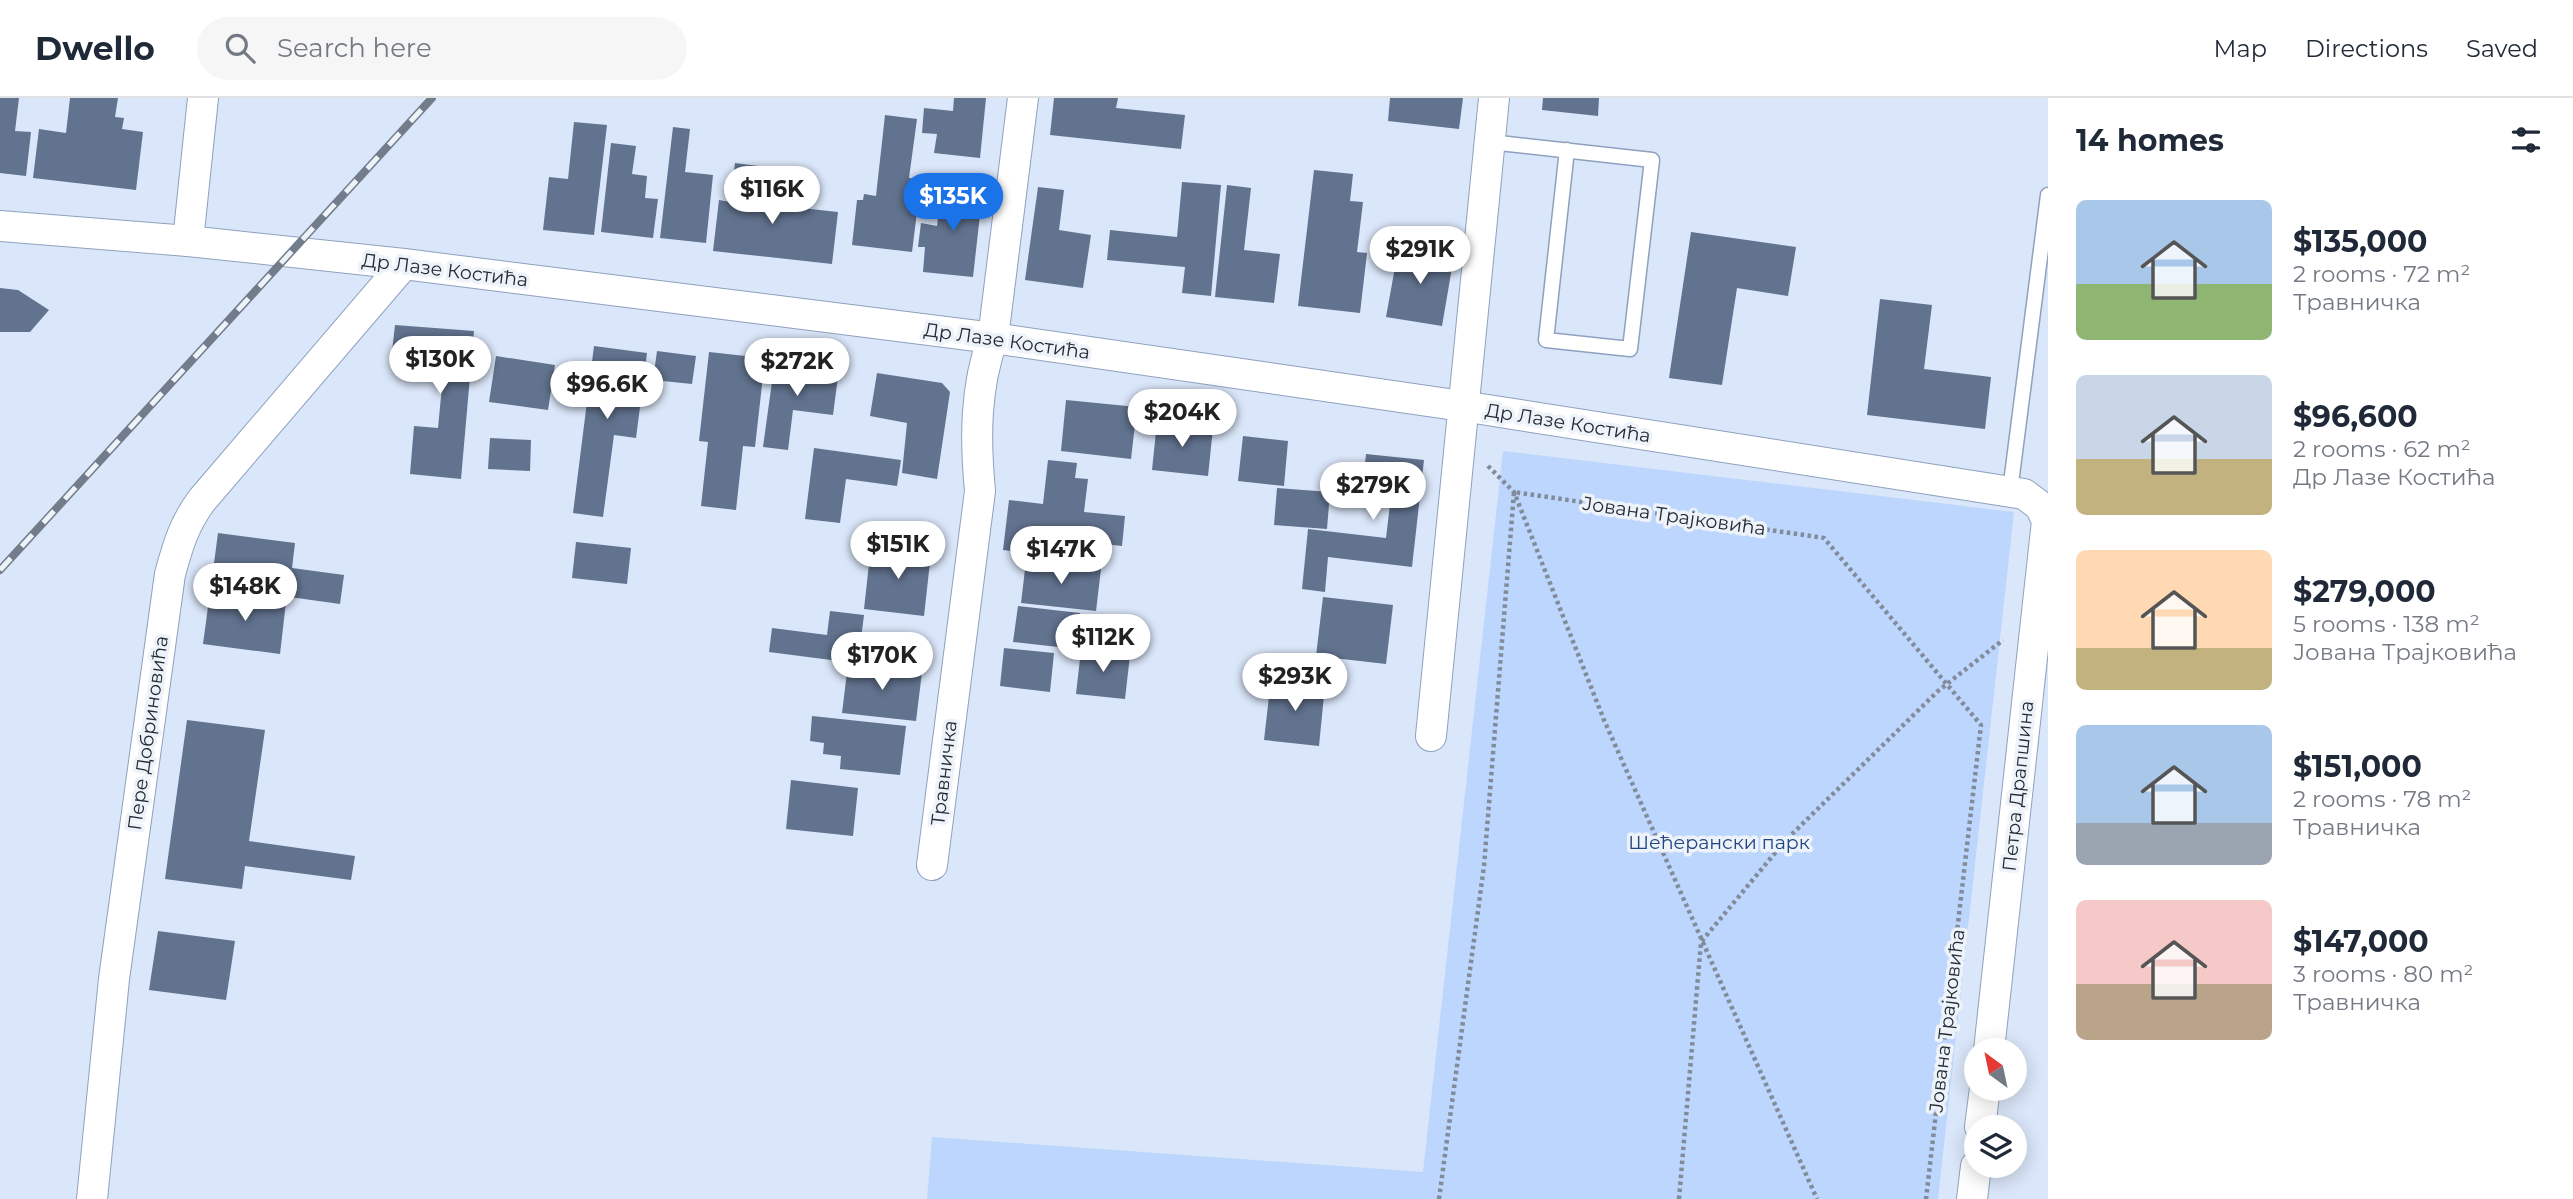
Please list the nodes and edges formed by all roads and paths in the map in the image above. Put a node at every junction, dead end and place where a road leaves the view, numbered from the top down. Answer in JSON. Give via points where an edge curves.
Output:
{"nodes":[{"id":1,"x":202,"y":98,"type":"edge"},
{"id":2,"x":1023,"y":98,"type":"edge"},
{"id":3,"x":1494,"y":98,"type":"edge"},
{"id":4,"x":1489,"y":142,"type":"junction"},
{"id":5,"x":1567,"y":150,"type":"junction"},
{"id":6,"x":2048,"y":195,"type":"edge"},
{"id":7,"x":0,"y":226,"type":"edge"},
{"id":8,"x":188,"y":241,"type":"junction"},
{"id":9,"x":404,"y":264,"type":"junction"},
{"id":10,"x":993,"y":338,"type":"junction"},
{"id":11,"x":1462,"y":406,"type":"junction"},
{"id":12,"x":1457,"y":458,"type":"junction"},
{"id":13,"x":1514,"y":492,"type":"junction"},
{"id":14,"x":2010,"y":492,"type":"junction"},
{"id":15,"x":2048,"y":521,"type":"edge"},
{"id":16,"x":2037,"y":614,"type":"junction"},
{"id":17,"x":1946,"y":685,"type":"junction"},
{"id":18,"x":1431,"y":736,"type":"dead end"},
{"id":19,"x":932,"y":865,"type":"dead end"},
{"id":20,"x":1701,"y":942,"type":"junction"},
{"id":21,"x":1990,"y":1038,"type":"edge"},
{"id":22,"x":1975,"y":1178,"type":"edge"},
{"id":23,"x":92,"y":1199,"type":"edge"},
{"id":24,"x":1439,"y":1199,"type":"edge"},
{"id":25,"x":1679,"y":1199,"type":"edge"},
{"id":26,"x":1817,"y":1199,"type":"edge"},
{"id":27,"x":1926,"y":1199,"type":"edge"},
{"id":28,"x":1972,"y":1199,"type":"edge"}],
"edges":[{"from":1,"to":8,"type":"street"},
{"from":2,"to":10,"type":"street","name":"Травничка"},
{"from":3,"to":4,"type":"street"},
{"from":4,"to":5,"type":"lane"},
{"from":4,"to":11,"type":"street"},
{"from":5,"to":5,"type":"lane","via":[[1652,160],[1630,349],[1546,340]]},
{"from":6,"to":14,"type":"lane"},
{"from":7,"to":8,"type":"street","name":"Др Лазе Костића"},
{"from":8,"to":9,"type":"street","name":"Др Лазе Костића"},
{"from":9,"to":10,"type":"street","name":"Др Лазе Костића"},
{"from":9,"to":23,"type":"street","name":"Пере Добриновића","via":[[202,500],[179,542],[170,574],[114,979]]},
{"from":10,"to":11,"type":"street","name":"Др Лазе Костића"},
{"from":10,"to":19,"type":"street","name":"Травничка","via":[[978,403],[980,491]]},
{"from":11,"to":12,"type":"street"},
{"from":11,"to":14,"type":"street","name":"Др Лазе Костића"},
{"from":12,"to":13,"type":"path","via":[[1488,467]]},
{"from":12,"to":18,"type":"street"},
{"from":13,"to":17,"type":"path","name":"Јована Трајковића","via":[[1824,538]]},
{"from":13,"to":20,"type":"path","via":[[1604,720]]},
{"from":13,"to":24,"type":"path","via":[[1484,866]]},
{"from":14,"to":15,"type":"street","name":"Др Лазе Костића","via":[[2040,506]]},
{"from":15,"to":16,"type":"street","name":"Петра Драпшина"},
{"from":16,"to":17,"type":"path"},
{"from":16,"to":21,"type":"street","name":"Петра Драпшина"},
{"from":17,"to":20,"type":"path","via":[[1785,841]]},
{"from":17,"to":27,"type":"path","name":"Јована Трајковића","via":[[1981,725]]},
{"from":20,"to":25,"type":"path"},
{"from":20,"to":26,"type":"path"},
{"from":22,"to":28,"type":"street"}]}
